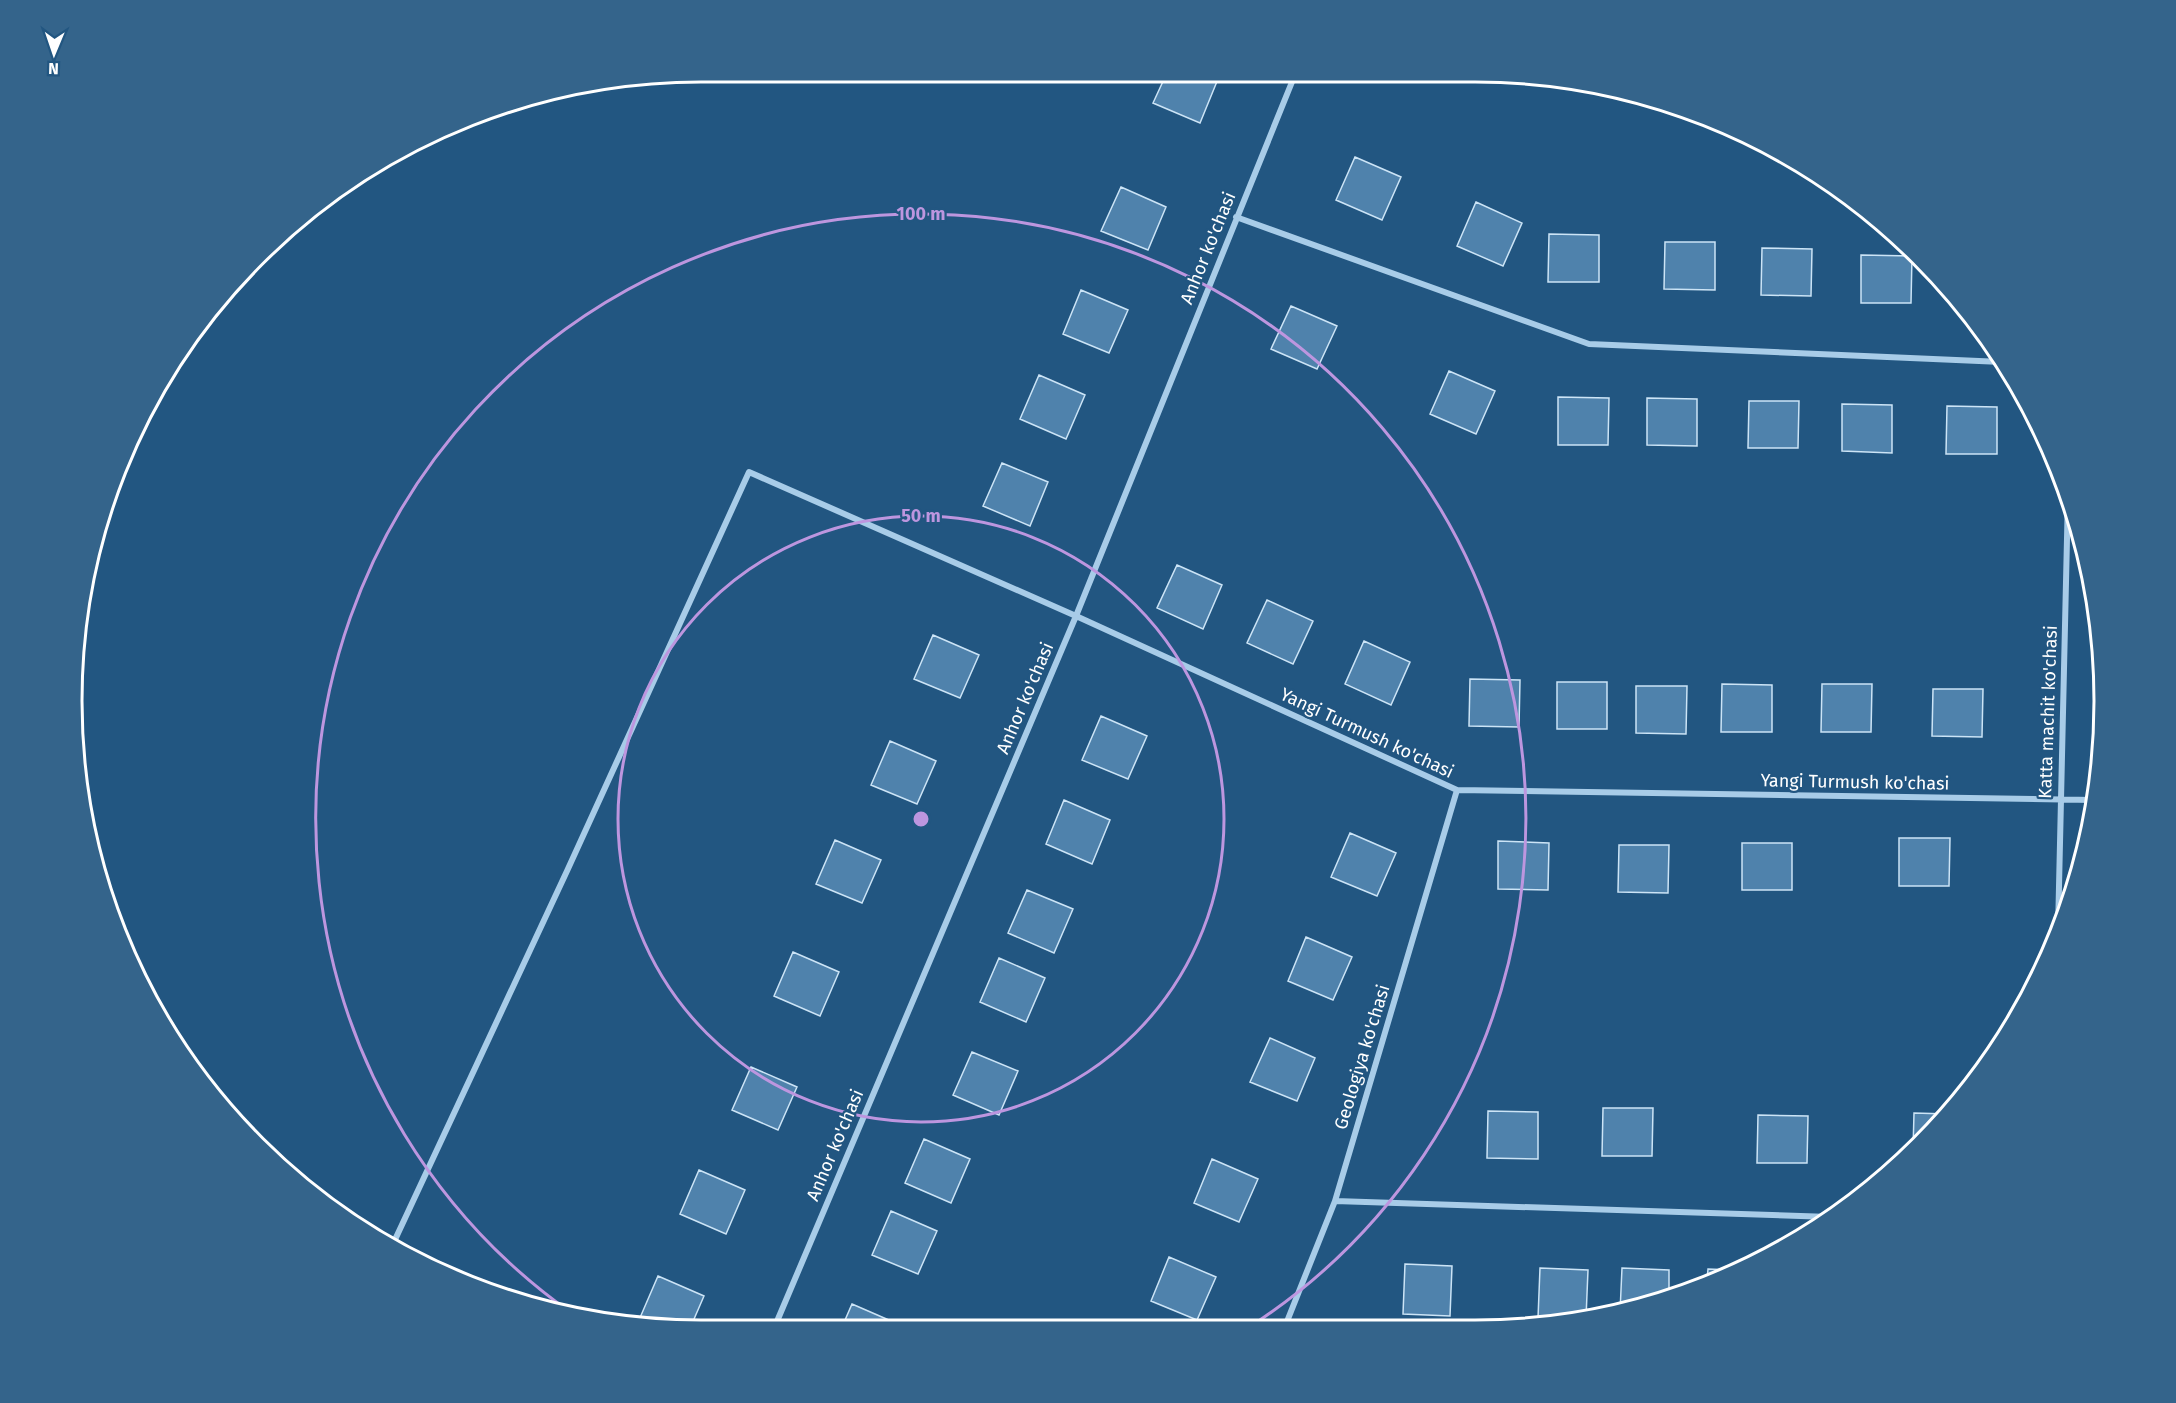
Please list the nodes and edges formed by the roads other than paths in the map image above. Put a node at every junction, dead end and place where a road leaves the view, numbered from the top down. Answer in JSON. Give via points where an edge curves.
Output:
{"nodes":[{"id":1,"x":1292,"y":82,"type":"edge"},
{"id":2,"x":1236,"y":217,"type":"junction"},
{"id":3,"x":1991,"y":362,"type":"edge"},
{"id":4,"x":2067,"y":525,"type":"edge"},
{"id":5,"x":1076,"y":616,"type":"junction"},
{"id":6,"x":1457,"y":790,"type":"junction"},
{"id":7,"x":2060,"y":800,"type":"junction"},
{"id":8,"x":2085,"y":800,"type":"edge"},
{"id":9,"x":2058,"y":907,"type":"edge"},
{"id":10,"x":1335,"y":1202,"type":"junction"},
{"id":11,"x":1817,"y":1217,"type":"edge"},
{"id":12,"x":395,"y":1240,"type":"edge"},
{"id":13,"x":778,"y":1320,"type":"edge"},
{"id":14,"x":1288,"y":1320,"type":"edge"}],
"edges":[{"from":1,"to":2,"type":"street","name":"Anhor ko'chasi"},
{"from":2,"to":3,"type":"street","via":[[1589,344]]},
{"from":2,"to":5,"type":"street","name":"Anhor ko'chasi"},
{"from":4,"to":7,"type":"street","name":"Katta machit ko'chasi"},
{"from":5,"to":6,"type":"street","name":"Yangi Turmush ko'chasi"},
{"from":5,"to":12,"type":"street","name":"Yangi Turmush ko'chasi","via":[[749,472]]},
{"from":5,"to":13,"type":"street","name":"Anhor ko'chasi"},
{"from":6,"to":7,"type":"street","name":"Yangi Turmush ko'chasi"},
{"from":6,"to":10,"type":"street","name":"Geologiya ko'chasi"},
{"from":7,"to":8,"type":"street","name":"Yangi Turmush ko'chasi"},
{"from":7,"to":9,"type":"street","name":"Katta machit ko'chasi"},
{"from":10,"to":11,"type":"street"},
{"from":10,"to":14,"type":"street","name":"Geologiya ko'chasi"}]}
